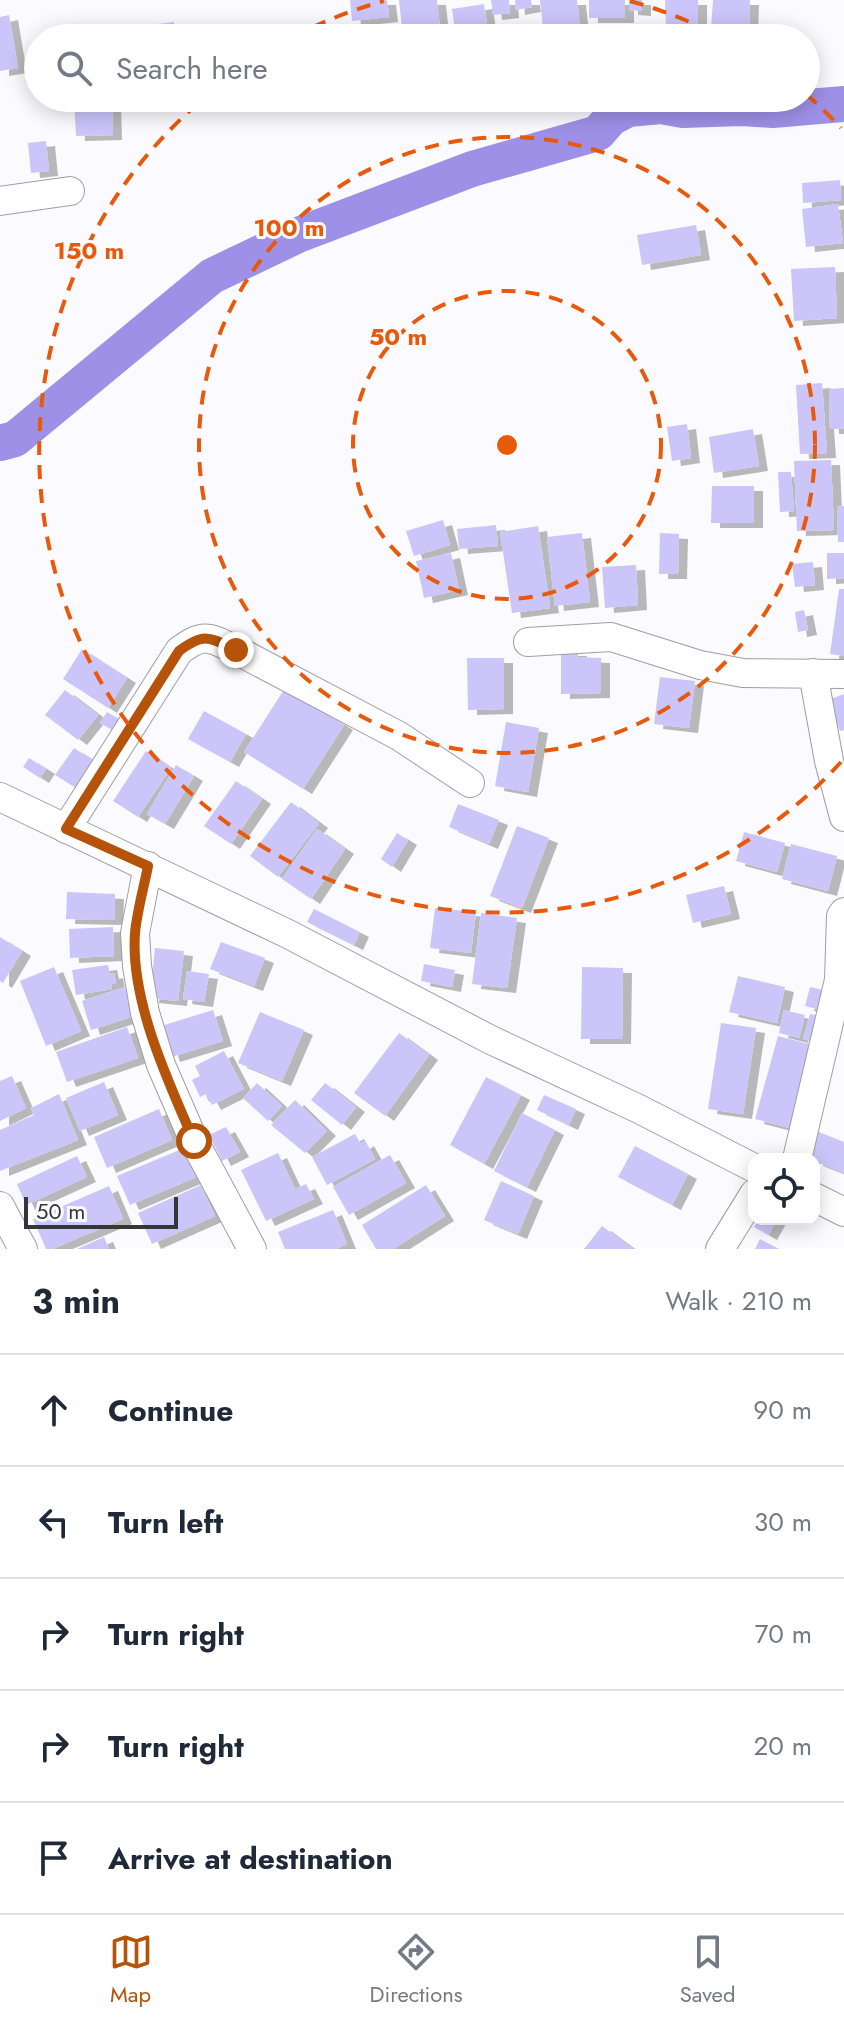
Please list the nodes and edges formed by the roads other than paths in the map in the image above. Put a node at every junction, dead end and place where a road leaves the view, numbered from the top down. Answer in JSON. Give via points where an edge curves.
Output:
{"nodes":[{"id":1,"x":70,"y":191,"type":"dead end"},
{"id":2,"x":0,"y":201,"type":"edge"},
{"id":3,"x":528,"y":642,"type":"dead end"},
{"id":4,"x":813,"y":673,"type":"junction"},
{"id":5,"x":844,"y":674,"type":"edge"},
{"id":6,"x":470,"y":783,"type":"dead end"},
{"id":7,"x":0,"y":797,"type":"edge"},
{"id":8,"x":844,"y":817,"type":"edge"},
{"id":9,"x":66,"y":829,"type":"junction"},
{"id":10,"x":148,"y":866,"type":"junction"},
{"id":11,"x":844,"y":912,"type":"edge"},
{"id":12,"x":798,"y":1153,"type":"edge"},
{"id":13,"x":748,"y":1165,"type":"edge"},
{"id":14,"x":820,"y":1200,"type":"edge"},
{"id":15,"x":748,"y":1204,"type":"edge"},
{"id":16,"x":0,"y":1206,"type":"edge"},
{"id":17,"x":844,"y":1212,"type":"edge"},
{"id":18,"x":23,"y":1249,"type":"edge"},
{"id":19,"x":252,"y":1249,"type":"edge"},
{"id":20,"x":720,"y":1249,"type":"edge"}],
"edges":[{"from":1,"to":2,"type":"street"},
{"from":3,"to":4,"type":"street","via":[[611,637],[743,673]]},
{"from":4,"to":5,"type":"street"},
{"from":4,"to":8,"type":"street"},
{"from":6,"to":9,"type":"street","via":[[399,736],[210,637],[195,639],[179,651]]},
{"from":7,"to":9,"type":"street"},
{"from":9,"to":10,"type":"street"},
{"from":10,"to":13,"type":"street"},
{"from":10,"to":19,"type":"street","via":[[135,933],[145,1013],[194,1141]]},
{"from":11,"to":12,"type":"street","via":[[839,980]]},
{"from":14,"to":17,"type":"street"},
{"from":15,"to":20,"type":"street"},
{"from":16,"to":18,"type":"street"}]}
